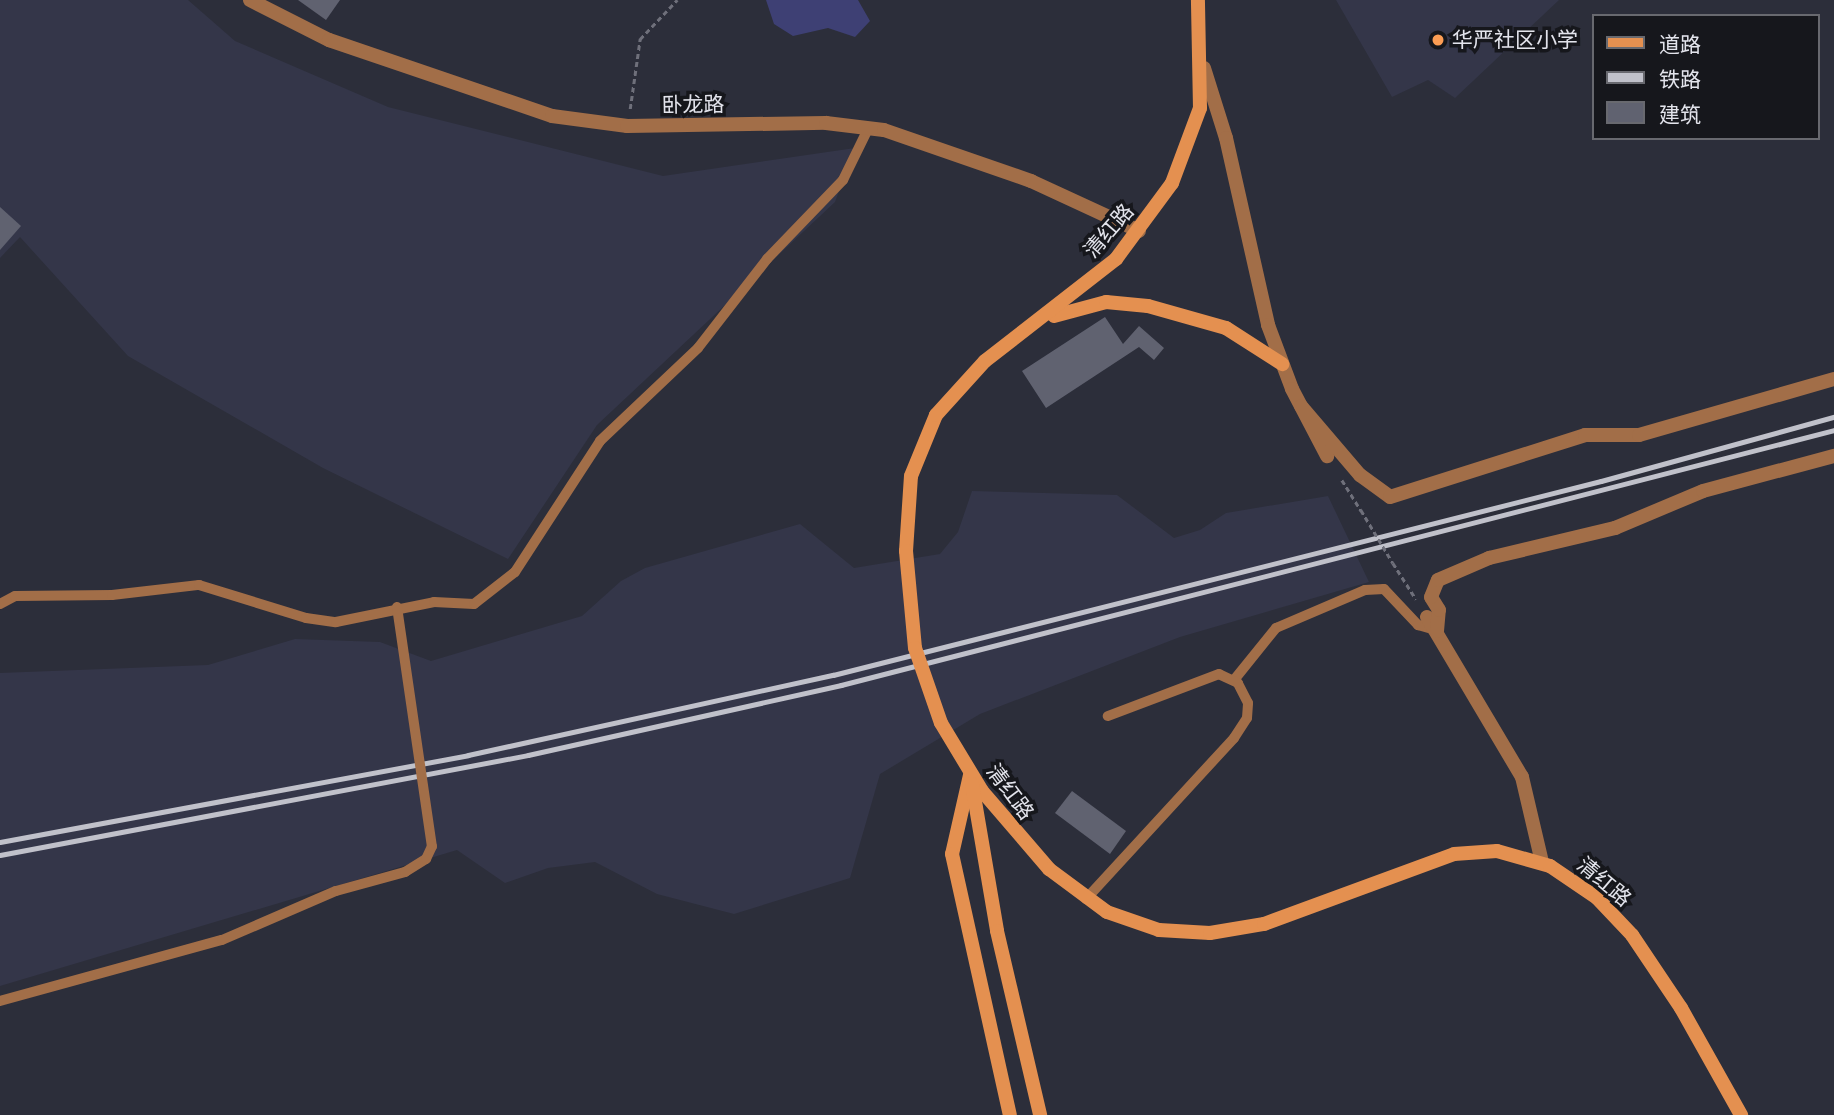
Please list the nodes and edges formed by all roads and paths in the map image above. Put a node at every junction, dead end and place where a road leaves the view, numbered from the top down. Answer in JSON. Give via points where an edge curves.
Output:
{"nodes":[{"id":1,"x":250,"y":0,"type":"edge"},
{"id":2,"x":677,"y":0,"type":"edge"},
{"id":3,"x":1198,"y":0,"type":"edge"},
{"id":4,"x":1203,"y":68,"type":"junction"},
{"id":5,"x":627,"y":126,"type":"junction"},
{"id":6,"x":869,"y":127,"type":"junction"},
{"id":7,"x":1139,"y":231,"type":"junction"},
{"id":8,"x":1024,"y":331,"type":"junction"},
{"id":9,"x":1282,"y":364,"type":"junction"},
{"id":10,"x":1834,"y":379,"type":"edge"},
{"id":11,"x":1301,"y":406,"type":"junction"},
{"id":12,"x":1327,"y":456,"type":"dead end"},
{"id":13,"x":1834,"y":456,"type":"edge"},
{"id":14,"x":1341,"y":478,"type":"dead end"},
{"id":15,"x":0,"y":604,"type":"edge"},
{"id":16,"x":397,"y":607,"type":"junction"},
{"id":17,"x":1427,"y":617,"type":"joint"},
{"id":18,"x":1437,"y":631,"type":"junction"},
{"id":19,"x":1234,"y":680,"type":"junction"},
{"id":20,"x":1108,"y":716,"type":"dead end"},
{"id":21,"x":971,"y":775,"type":"junction"},
{"id":22,"x":1542,"y":862,"type":"junction"},
{"id":23,"x":1086,"y":899,"type":"junction"},
{"id":24,"x":0,"y":1001,"type":"edge"},
{"id":25,"x":1010,"y":1115,"type":"edge"},
{"id":26,"x":1040,"y":1115,"type":"edge"},
{"id":27,"x":1741,"y":1115,"type":"edge"}],
"edges":[{"from":1,"to":5,"type":"street","name":"卧龙路","via":[[329,40],[525,108],[575,121]]},
{"from":2,"to":5,"type":"path","via":[[640,39]]},
{"from":3,"to":4,"type":"main road","name":"清红路"},
{"from":4,"to":7,"type":"main road","name":"清红路","via":[[1190,145]]},
{"from":4,"to":9,"type":"street","via":[[1226,138],[1259,294]]},
{"from":5,"to":6,"type":"street","name":"卧龙路","via":[[826,122]]},
{"from":6,"to":7,"type":"street","name":"卧龙路","via":[[997,167]]},
{"from":6,"to":16,"type":"lane","via":[[843,180],[810,220],[767,258],[698,348],[600,441],[515,572],[474,604]]},
{"from":7,"to":8,"type":"main road","name":"清红路","via":[[1099,276]]},
{"from":8,"to":9,"type":"main road","via":[[1078,307],[1130,303],[1226,328]]},
{"from":8,"to":21,"type":"main road","name":"清红路","bridge":true,"via":[[965,379],[926,432],[911,476],[906,551],[915,648],[941,723]]},
{"from":9,"to":11,"type":"street"},
{"from":10,"to":11,"type":"street","via":[[1639,435],[1585,435],[1390,497],[1360,475]]},
{"from":11,"to":12,"type":"street"},
{"from":13,"to":18,"type":"street","via":[[1703,491],[1615,528],[1489,558],[1438,580],[1431,597],[1438,610]]},
{"from":14,"to":17,"type":"path","bridge":true},
{"from":15,"to":16,"type":"lane","via":[[15,596],[111,595],[200,586],[335,622]]},
{"from":16,"to":24,"type":"lane","bridge":true,"via":[[432,846],[426,859],[405,872],[336,891],[222,940]]},
{"from":17,"to":18,"type":"street"},
{"from":18,"to":19,"type":"lane","via":[[1419,625],[1384,589],[1365,590],[1276,628]]},
{"from":18,"to":22,"type":"street","via":[[1522,777]]},
{"from":19,"to":20,"type":"lane","via":[[1219,674]]},
{"from":19,"to":23,"type":"lane","via":[[1245,694],[1247,718]]},
{"from":21,"to":23,"type":"main road","name":"清红路","via":[[1033,855]]},
{"from":21,"to":25,"type":"main road","via":[[951,854]]},
{"from":21,"to":26,"type":"main road","via":[[997,932]]},
{"from":22,"to":23,"type":"main road","name":"清红路","via":[[1497,851],[1454,854],[1287,917],[1210,933],[1144,927]]},
{"from":22,"to":27,"type":"main road","name":"清红路","via":[[1578,882],[1632,935],[1681,1008]]}]}
